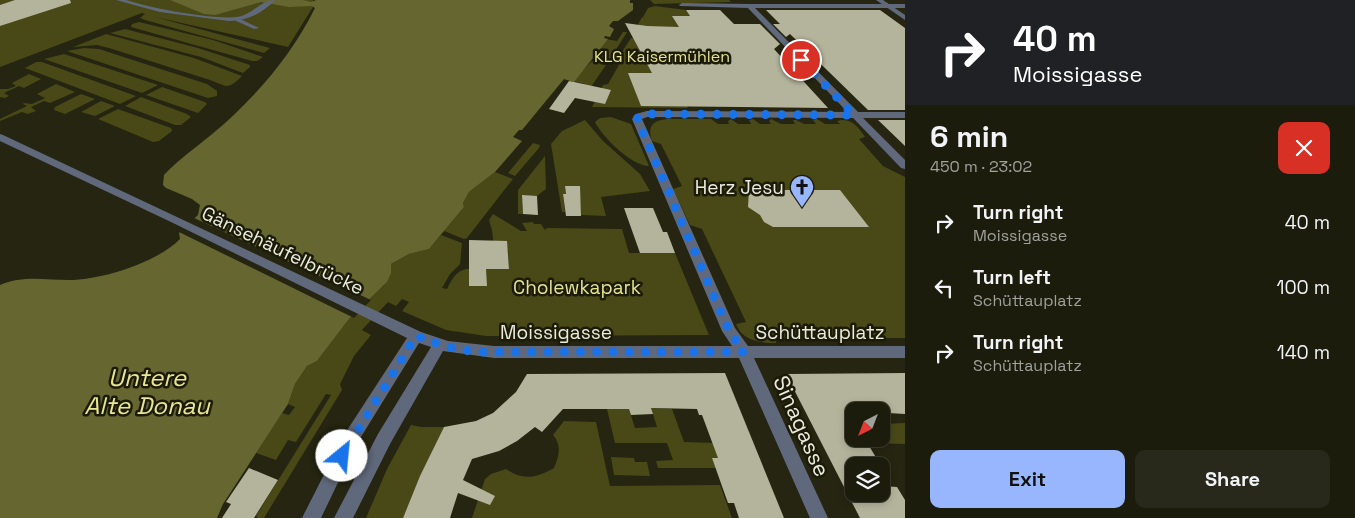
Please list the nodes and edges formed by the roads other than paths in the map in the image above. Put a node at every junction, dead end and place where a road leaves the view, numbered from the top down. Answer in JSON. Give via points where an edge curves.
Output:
{"nodes":[{"id":1,"x":118,"y":0,"type":"edge"},
{"id":2,"x":880,"y":0,"type":"edge"},
{"id":3,"x":270,"y":2,"type":"edge"},
{"id":4,"x":682,"y":5,"type":"dead end"},
{"id":5,"x":749,"y":6,"type":"junction"},
{"id":6,"x":888,"y":6,"type":"junction"},
{"id":7,"x":905,"y":6,"type":"edge"},
{"id":8,"x":905,"y":18,"type":"edge"},
{"id":9,"x":236,"y":19,"type":"junction"},
{"id":10,"x":256,"y":28,"type":"dead end"},
{"id":11,"x":854,"y":115,"type":"junction"},
{"id":12,"x":905,"y":115,"type":"edge"},
{"id":13,"x":0,"y":137,"type":"edge"},
{"id":14,"x":905,"y":166,"type":"edge"},
{"id":15,"x":375,"y":316,"type":"joint"},
{"id":16,"x":416,"y":336,"type":"junction"},
{"id":17,"x":440,"y":344,"type":"junction"},
{"id":18,"x":744,"y":352,"type":"junction"},
{"id":19,"x":905,"y":352,"type":"edge"},
{"id":20,"x":311,"y":518,"type":"edge"},
{"id":21,"x":343,"y":518,"type":"edge"},
{"id":22,"x":819,"y":518,"type":"edge"}],
"edges":[{"from":1,"to":9,"type":"street","via":[[207,17]]},
{"from":2,"to":6,"type":"street"},
{"from":3,"to":9,"type":"street","via":[[248,16]]},
{"from":4,"to":5,"type":"street"},
{"from":5,"to":6,"type":"street"},
{"from":5,"to":11,"type":"street"},
{"from":6,"to":7,"type":"street"},
{"from":6,"to":8,"type":"street"},
{"from":9,"to":10,"type":"lane"},
{"from":11,"to":12,"type":"street","name":"Schüttauplatz"},
{"from":11,"to":14,"type":"street"},
{"from":11,"to":18,"type":"street","name":"Schüttauplatz","via":[[647,114],[637,119],[729,331]]},
{"from":13,"to":15,"type":"street","name":"Gänsehäufelbrücke"},
{"from":15,"to":16,"type":"street","name":"Moissigasse"},
{"from":16,"to":17,"type":"street","name":"Moissigasse"},
{"from":16,"to":20,"type":"street","via":[[350,440]]},
{"from":17,"to":18,"type":"street","name":"Moissigasse","via":[[475,352]]},
{"from":17,"to":21,"type":"street","via":[[384,438]]},
{"from":18,"to":19,"type":"street","name":"Schüttauplatz"},
{"from":18,"to":22,"type":"street","name":"Sinagasse"}]}
